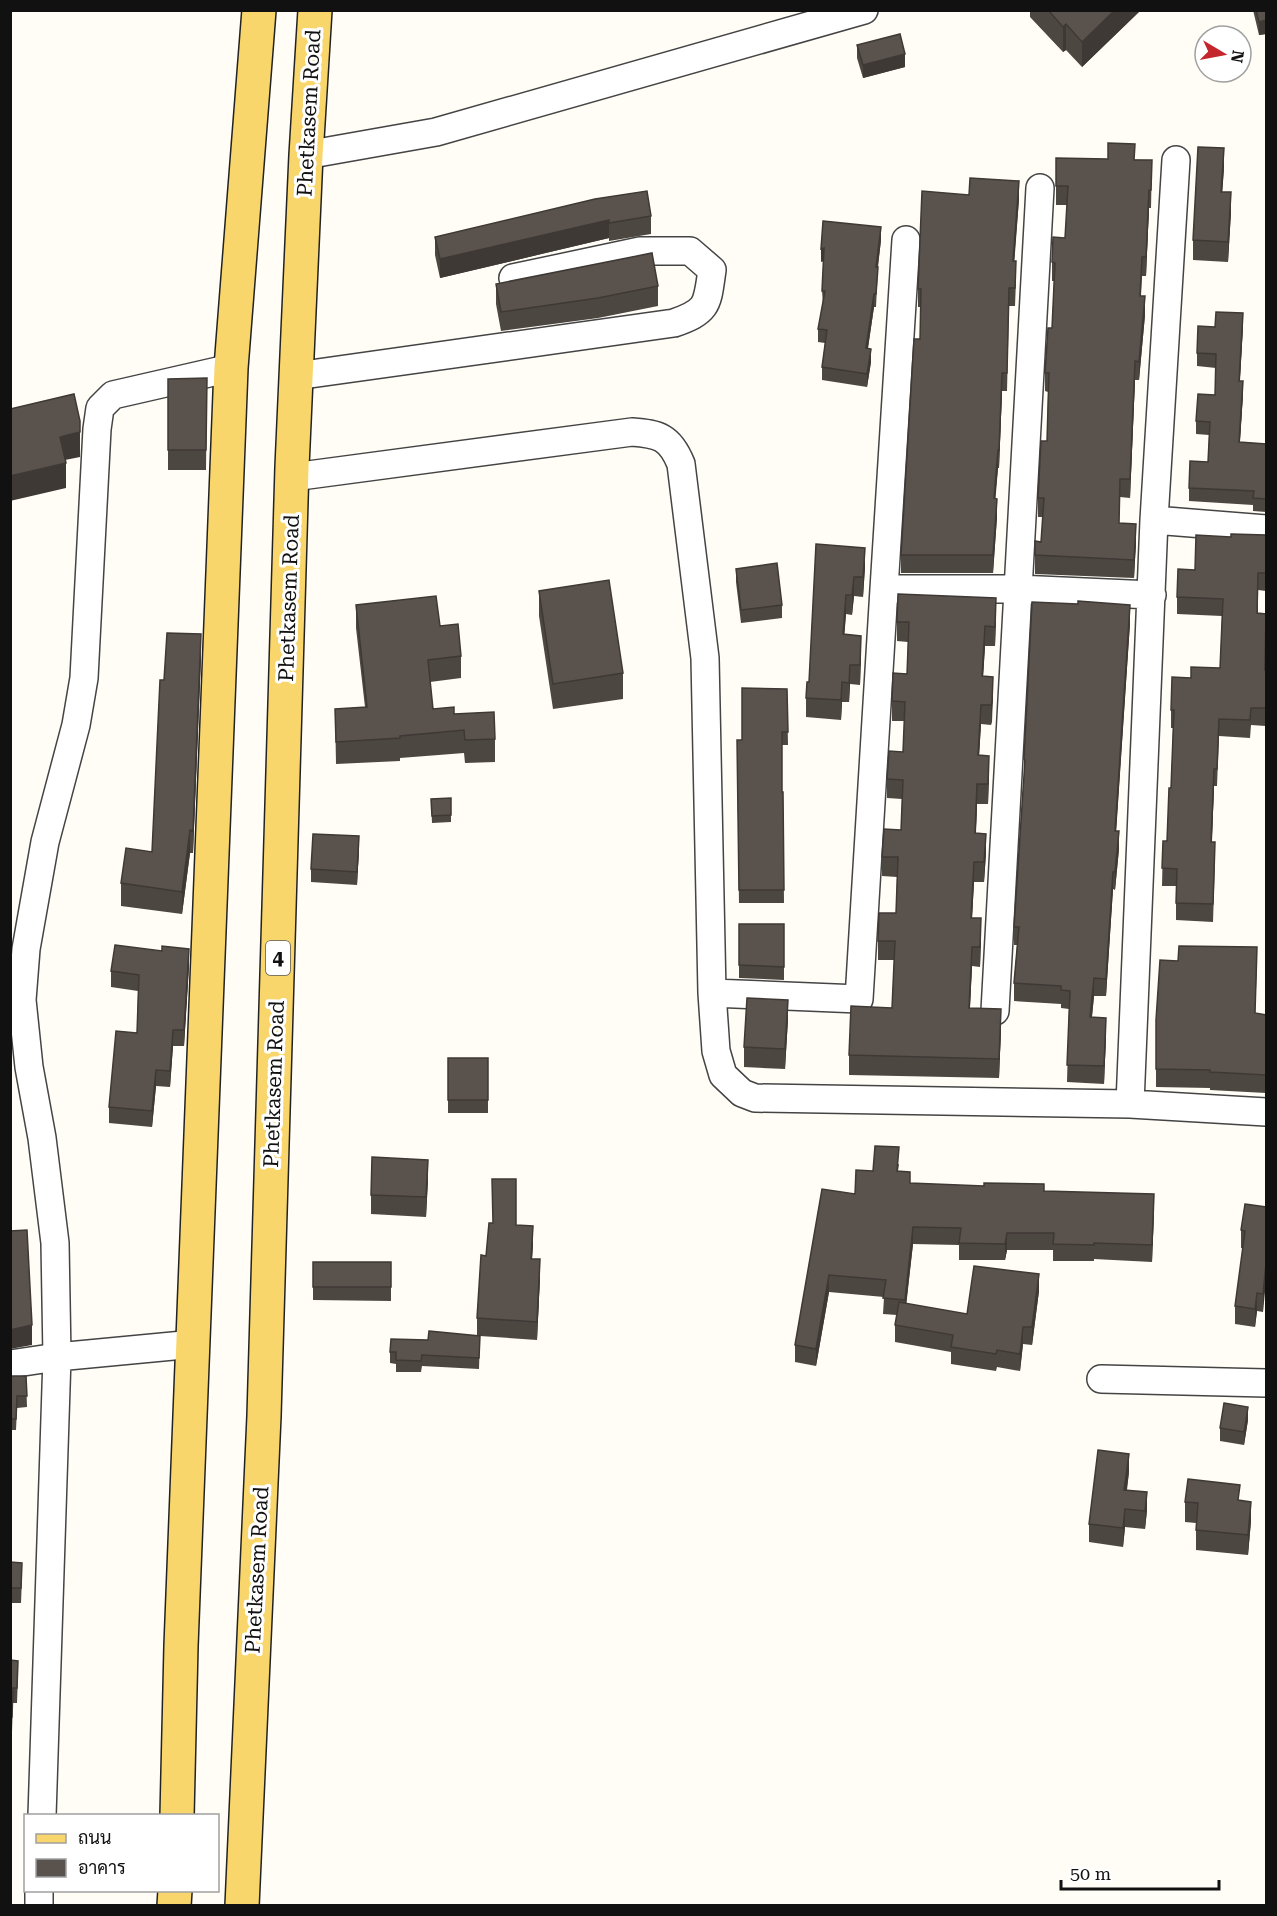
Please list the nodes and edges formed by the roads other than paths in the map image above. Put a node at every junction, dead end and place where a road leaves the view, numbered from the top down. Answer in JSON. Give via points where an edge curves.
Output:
{"nodes":[{"id":1,"x":259,"y":10,"type":"edge"},
{"id":2,"x":315,"y":10,"type":"edge"},
{"id":3,"x":864,"y":10,"type":"edge"},
{"id":4,"x":306,"y":155,"type":"junction"},
{"id":5,"x":1176,"y":160,"type":"dead end"},
{"id":6,"x":1040,"y":188,"type":"dead end"},
{"id":7,"x":906,"y":240,"type":"dead end"},
{"id":8,"x":513,"y":278,"type":"edge"},
{"id":9,"x":231,"y":368,"type":"junction"},
{"id":10,"x":296,"y":376,"type":"junction"},
{"id":11,"x":293,"y":477,"type":"junction"},
{"id":12,"x":1154,"y":520,"type":"junction"},
{"id":13,"x":1266,"y":529,"type":"edge"},
{"id":14,"x":884,"y":589,"type":"junction"},
{"id":15,"x":1017,"y":589,"type":"junction"},
{"id":16,"x":1152,"y":595,"type":"junction"},
{"id":17,"x":712,"y":993,"type":"junction"},
{"id":18,"x":995,"y":1011,"type":"edge"},
{"id":19,"x":1130,"y":1104,"type":"junction"},
{"id":20,"x":1266,"y":1112,"type":"edge"},
{"id":21,"x":194,"y":1344,"type":"junction"},
{"id":22,"x":57,"y":1357,"type":"junction"},
{"id":23,"x":10,"y":1364,"type":"edge"},
{"id":24,"x":1101,"y":1379,"type":"dead end"},
{"id":25,"x":1266,"y":1383,"type":"edge"},
{"id":26,"x":42,"y":1814,"type":"edge"},
{"id":27,"x":177,"y":1814,"type":"edge"},
{"id":28,"x":242,"y":1905,"type":"edge"}],
"edges":[{"from":1,"to":9,"type":"main road"},
{"from":2,"to":4,"type":"main road","name":"Phetkasem Road","number":"4"},
{"from":3,"to":4,"type":"street","via":[[436,132]]},
{"from":4,"to":10,"type":"main road","name":"Phetkasem Road","number":"4"},
{"from":5,"to":12,"type":"street"},
{"from":6,"to":15,"type":"street"},
{"from":7,"to":14,"type":"street"},
{"from":8,"to":10,"type":"street","via":[[640,251],[690,251],[711,270],[708,299],[696,316],[674,323]]},
{"from":9,"to":21,"type":"main road"},
{"from":9,"to":22,"type":"street","via":[[113,395],[100,408],[84,678],[76,725],[45,842],[26,949],[22,1000],[55,1243]]},
{"from":10,"to":11,"type":"main road","name":"Phetkasem Road","number":"4"},
{"from":11,"to":17,"type":"street","via":[[632,432],[664,438],[675,450],[681,464],[705,658]]},
{"from":11,"to":28,"type":"main road","name":"Phetkasem Road","number":"4","via":[[264,1404]]},
{"from":12,"to":13,"type":"street"},
{"from":12,"to":16,"type":"street"},
{"from":14,"to":15,"type":"street"},
{"from":14,"to":17,"type":"street","via":[[859,999]]},
{"from":15,"to":16,"type":"street"},
{"from":15,"to":18,"type":"street"},
{"from":16,"to":19,"type":"street"},
{"from":17,"to":19,"type":"street","via":[[716,1051],[723,1075],[742,1093],[755,1098]]},
{"from":19,"to":20,"type":"street"},
{"from":21,"to":22,"type":"street"},
{"from":21,"to":27,"type":"main road"},
{"from":22,"to":23,"type":"street"},
{"from":22,"to":26,"type":"street"},
{"from":24,"to":25,"type":"street"}]}
